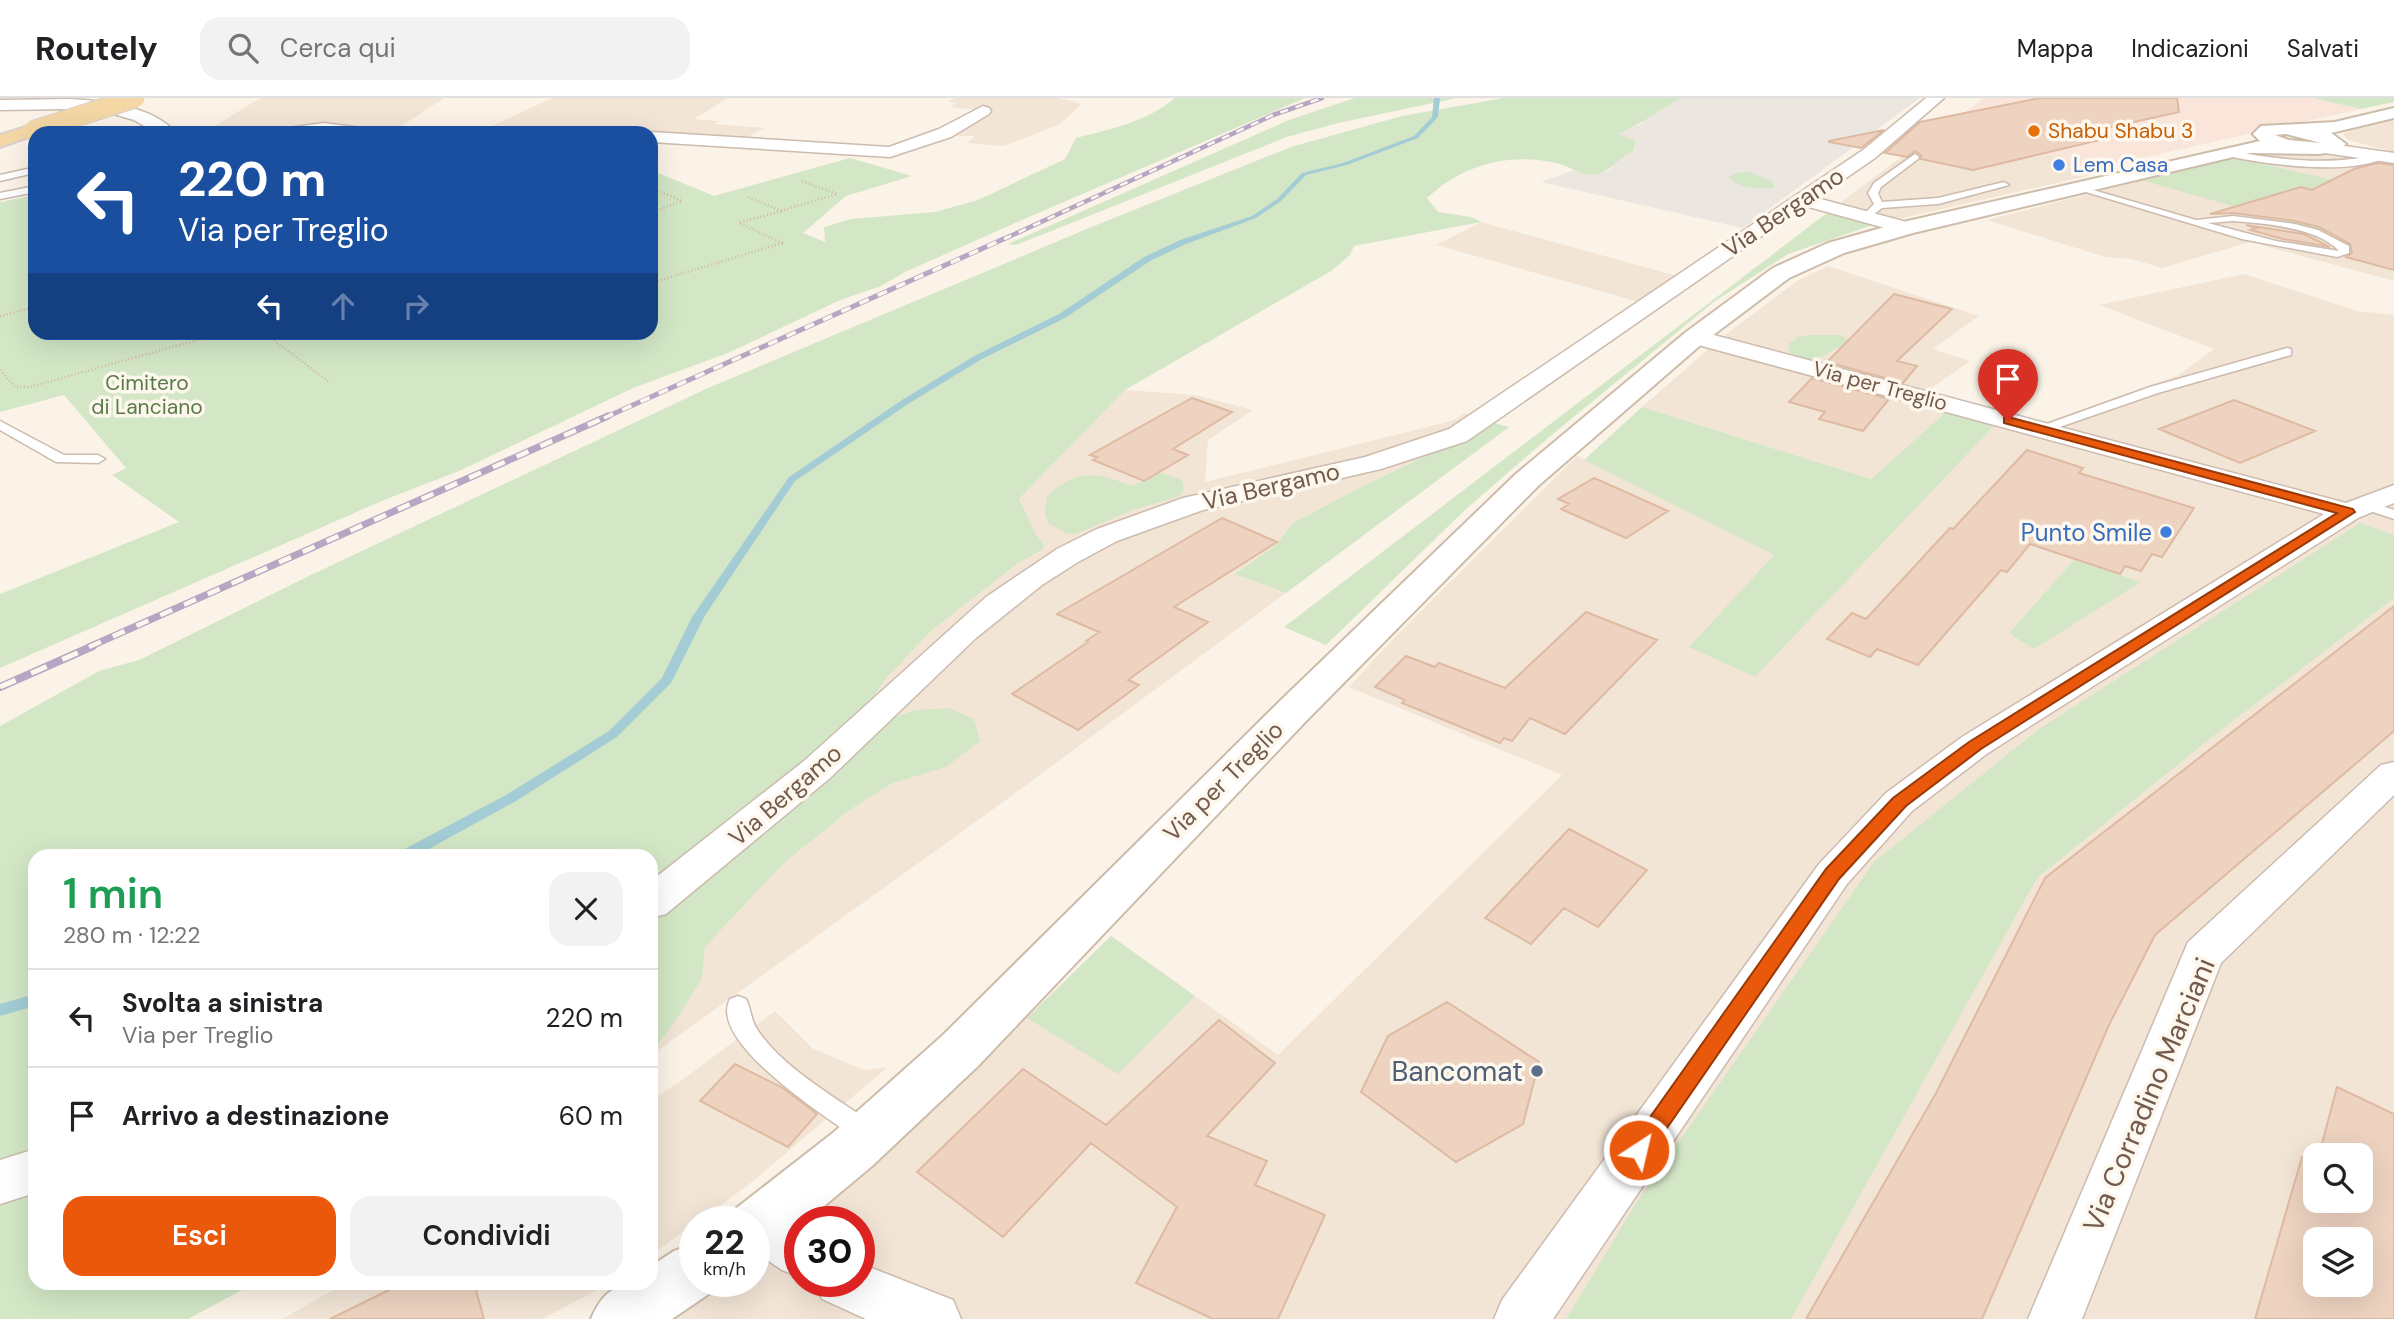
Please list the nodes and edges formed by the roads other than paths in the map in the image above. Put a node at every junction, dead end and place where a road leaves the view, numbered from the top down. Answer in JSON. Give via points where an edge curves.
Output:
{"nodes":[{"id":1,"x":135,"y":98,"type":"edge"},
{"id":2,"x":1936,"y":98,"type":"edge"},
{"id":3,"x":0,"y":105,"type":"edge"},
{"id":4,"x":983,"y":111,"type":"dead end"},
{"id":5,"x":2394,"y":113,"type":"edge"},
{"id":6,"x":48,"y":126,"type":"edge"},
{"id":7,"x":156,"y":126,"type":"edge"},
{"id":8,"x":28,"y":132,"type":"edge"},
{"id":9,"x":658,"y":137,"type":"edge"},
{"id":10,"x":2331,"y":139,"type":"junction"},
{"id":11,"x":0,"y":141,"type":"edge"},
{"id":12,"x":2226,"y":153,"type":"junction"},
{"id":13,"x":1915,"y":157,"type":"dead end"},
{"id":14,"x":2389,"y":157,"type":"edge"},
{"id":15,"x":27,"y":172,"type":"dead end"},
{"id":16,"x":0,"y":178,"type":"edge"},
{"id":17,"x":2004,"y":185,"type":"dead end"},
{"id":18,"x":2080,"y":187,"type":"junction"},
{"id":19,"x":28,"y":190,"type":"edge"},
{"id":20,"x":0,"y":196,"type":"edge"},
{"id":21,"x":1800,"y":200,"type":"junction"},
{"id":22,"x":1885,"y":215,"type":"junction"},
{"id":23,"x":2198,"y":222,"type":"junction"},
{"id":24,"x":1695,"y":337,"type":"junction"},
{"id":25,"x":2287,"y":352,"type":"dead end"},
{"id":26,"x":0,"y":425,"type":"edge"},
{"id":27,"x":2040,"y":429,"type":"junction"},
{"id":28,"x":98,"y":459,"type":"dead end"},
{"id":29,"x":2376,"y":506,"type":"edge"},
{"id":30,"x":2394,"y":774,"type":"edge"},
{"id":31,"x":658,"y":898,"type":"edge"},
{"id":32,"x":738,"y":1005,"type":"dead end"},
{"id":33,"x":869,"y":1134,"type":"junction"},
{"id":34,"x":28,"y":1173,"type":"edge"},
{"id":35,"x":0,"y":1182,"type":"edge"},
{"id":36,"x":771,"y":1236,"type":"edge"},
{"id":37,"x":679,"y":1280,"type":"edge"},
{"id":38,"x":875,"y":1297,"type":"edge"},
{"id":39,"x":621,"y":1319,"type":"edge"},
{"id":40,"x":934,"y":1319,"type":"edge"},
{"id":41,"x":1521,"y":1319,"type":"edge"},
{"id":42,"x":2055,"y":1319,"type":"edge"}],
"edges":[{"from":1,"to":6,"type":"main road","bridge":true},
{"from":2,"to":21,"type":"street","name":"Via Bergamo","via":[[1869,154]]},
{"from":3,"to":7,"type":"street","via":[[118,110]]},
{"from":4,"to":9,"type":"street","via":[[945,133],[890,152]]},
{"from":5,"to":10,"type":"main road"},
{"from":8,"to":11,"type":"main road","bridge":true},
{"from":10,"to":12,"type":"main road","name":"Via per Treglio","via":[[2259,142]]},
{"from":10,"to":14,"type":"street"},
{"from":12,"to":14,"type":"lane","via":[[2286,163]]},
{"from":12,"to":18,"type":"main road","name":"Via per Treglio"},
{"from":13,"to":22,"type":"lane","via":[[1873,193]]},
{"from":15,"to":16,"type":"lane"},
{"from":17,"to":22,"type":"lane"},
{"from":18,"to":22,"type":"main road","name":"Via per Treglio"},
{"from":18,"to":23,"type":"lane"},
{"from":19,"to":20,"type":"lane"},
{"from":21,"to":22,"type":"street"},
{"from":21,"to":31,"type":"street","name":"Via Bergamo","via":[[1458,435],[1414,452],[1184,506],[1108,535],[1026,581],[958,635],[840,749]]},
{"from":22,"to":24,"type":"main road","name":"Via per Treglio","via":[[1781,272]]},
{"from":23,"to":23,"type":"lane","via":[[2316,252],[2337,254],[2345,248],[2330,238],[2280,224],[2221,219]]},
{"from":24,"to":27,"type":"street","name":"Via per Treglio"},
{"from":24,"to":33,"type":"main road","name":"Via per Treglio","via":[[1527,480],[960,1051]]},
{"from":25,"to":27,"type":"lane"},
{"from":26,"to":28,"type":"lane","via":[[61,459]]},
{"from":27,"to":29,"type":"street","name":"Via per Treglio"},
{"from":29,"to":41,"type":"street","via":[[1975,745],[1899,802],[1833,874]]},
{"from":30,"to":42,"type":"street","name":"Via Corradino Marciani","via":[[2203,954]]},
{"from":32,"to":33,"type":"lane","via":[[743,1027],[758,1046]]},
{"from":33,"to":36,"type":"main road","name":"Via per Treglio"},
{"from":34,"to":35,"type":"street"},
{"from":37,"to":39,"type":"main road"},
{"from":38,"to":40,"type":"street"}]}
